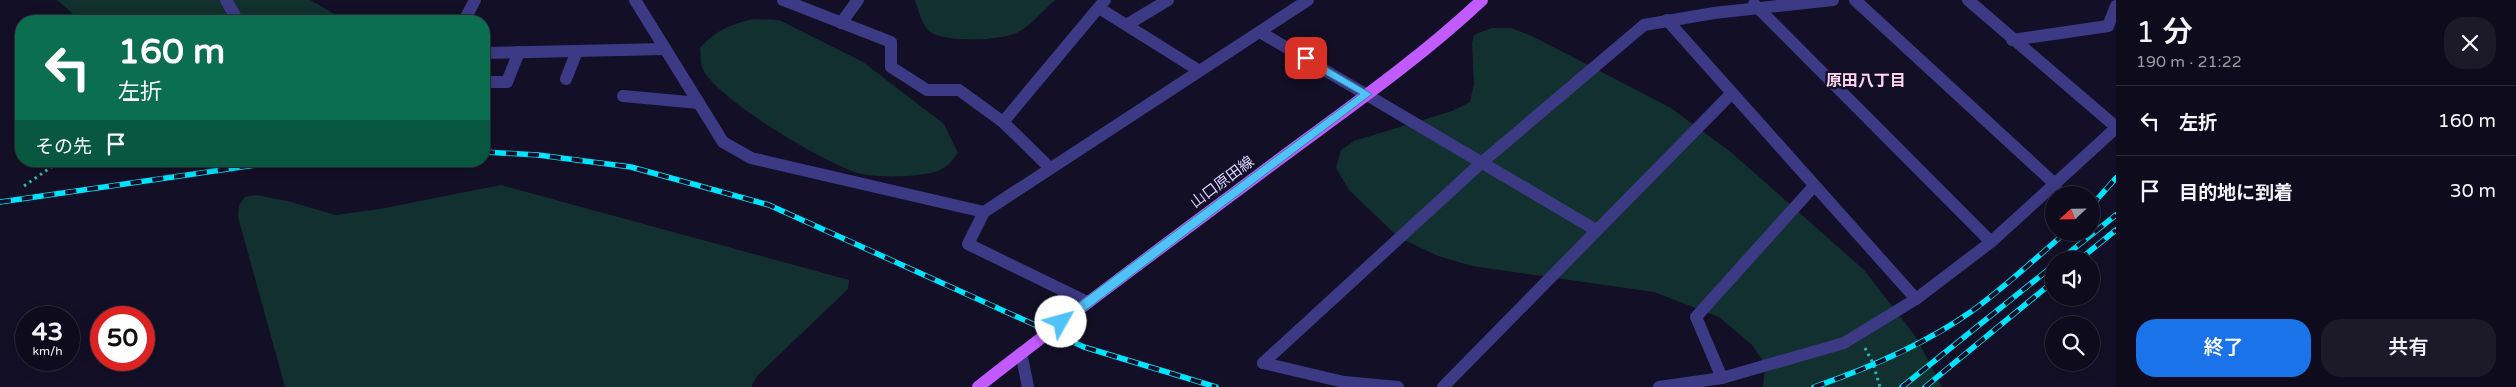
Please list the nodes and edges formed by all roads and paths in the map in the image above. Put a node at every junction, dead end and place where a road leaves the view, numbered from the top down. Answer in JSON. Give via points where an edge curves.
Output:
{"nodes":[{"id":1,"x":226,"y":0,"type":"edge"},
{"id":2,"x":475,"y":0,"type":"edge"},
{"id":3,"x":635,"y":0,"type":"edge"},
{"id":4,"x":784,"y":0,"type":"edge"},
{"id":5,"x":858,"y":0,"type":"edge"},
{"id":6,"x":1168,"y":0,"type":"edge"},
{"id":7,"x":1308,"y":0,"type":"edge"},
{"id":8,"x":1482,"y":0,"type":"edge"},
{"id":9,"x":1833,"y":0,"type":"edge"},
{"id":10,"x":1856,"y":0,"type":"edge"},
{"id":11,"x":1968,"y":0,"type":"edge"},
{"id":12,"x":1102,"y":4,"type":"edge"},
{"id":13,"x":1754,"y":4,"type":"edge"},
{"id":14,"x":2116,"y":6,"type":"edge"},
{"id":15,"x":235,"y":15,"type":"edge"},
{"id":16,"x":467,"y":15,"type":"edge"},
{"id":17,"x":1667,"y":20,"type":"junction"},
{"id":18,"x":842,"y":23,"type":"junction"},
{"id":19,"x":1128,"y":24,"type":"junction"},
{"id":20,"x":1260,"y":32,"type":"junction"},
{"id":21,"x":2012,"y":40,"type":"junction"},
{"id":22,"x":665,"y":49,"type":"junction"},
{"id":23,"x":577,"y":51,"type":"junction"},
{"id":24,"x":519,"y":52,"type":"junction"},
{"id":25,"x":490,"y":53,"type":"edge"},
{"id":26,"x":1198,"y":70,"type":"junction"},
{"id":27,"x":566,"y":78,"type":"dead end"},
{"id":28,"x":490,"y":82,"type":"edge"},
{"id":29,"x":1367,"y":94,"type":"junction"},
{"id":30,"x":1731,"y":94,"type":"junction"},
{"id":31,"x":623,"y":96,"type":"dead end"},
{"id":32,"x":699,"y":103,"type":"junction"},
{"id":33,"x":1003,"y":122,"type":"junction"},
{"id":34,"x":2116,"y":127,"type":"edge"},
{"id":35,"x":1480,"y":164,"type":"junction"},
{"id":36,"x":51,"y":167,"type":"edge"},
{"id":37,"x":1050,"y":168,"type":"junction"},
{"id":38,"x":2056,"y":184,"type":"junction"},
{"id":39,"x":24,"y":186,"type":"dead end"},
{"id":40,"x":1814,"y":186,"type":"junction"},
{"id":41,"x":984,"y":212,"type":"junction"},
{"id":42,"x":1596,"y":230,"type":"junction"},
{"id":43,"x":1991,"y":242,"type":"junction"},
{"id":44,"x":1916,"y":299,"type":"junction"},
{"id":45,"x":1088,"y":302,"type":"junction"},
{"id":46,"x":1858,"y":335,"type":"junction"},
{"id":47,"x":1021,"y":353,"type":"junction"},
{"id":48,"x":1722,"y":378,"type":"junction"},
{"id":49,"x":978,"y":387,"type":"edge"},
{"id":50,"x":1028,"y":387,"type":"edge"},
{"id":51,"x":1398,"y":387,"type":"edge"},
{"id":52,"x":1443,"y":387,"type":"edge"},
{"id":53,"x":1659,"y":387,"type":"edge"},
{"id":54,"x":1880,"y":387,"type":"edge"}],
"edges":[{"from":1,"to":15,"type":"street"},
{"from":2,"to":16,"type":"street"},
{"from":3,"to":22,"type":"street"},
{"from":4,"to":18,"type":"street"},
{"from":5,"to":18,"type":"street"},
{"from":6,"to":19,"type":"street"},
{"from":7,"to":20,"type":"street"},
{"from":8,"to":29,"type":"main road","name":"山口原田線","via":[[1459,23]]},
{"from":9,"to":13,"type":"street"},
{"from":10,"to":38,"type":"street"},
{"from":11,"to":21,"type":"street"},
{"from":12,"to":19,"type":"street"},
{"from":12,"to":33,"type":"street"},
{"from":13,"to":17,"type":"street"},
{"from":13,"to":43,"type":"street"},
{"from":14,"to":21,"type":"street","via":[[2108,26]]},
{"from":17,"to":30,"type":"street"},
{"from":17,"to":35,"type":"street","via":[[1644,25]]},
{"from":18,"to":33,"type":"street","via":[[891,42],[891,67],[927,90],[959,90]]},
{"from":19,"to":26,"type":"street"},
{"from":20,"to":26,"type":"street"},
{"from":20,"to":29,"type":"street"},
{"from":21,"to":34,"type":"street"},
{"from":22,"to":23,"type":"street"},
{"from":22,"to":32,"type":"street"},
{"from":23,"to":24,"type":"street"},
{"from":23,"to":27,"type":"street"},
{"from":24,"to":25,"type":"street"},
{"from":24,"to":28,"type":"street","via":[[507,82]]},
{"from":26,"to":37,"type":"street"},
{"from":29,"to":35,"type":"street"},
{"from":29,"to":45,"type":"main road","name":"山口原田線"},
{"from":30,"to":40,"type":"street"},
{"from":30,"to":42,"type":"street"},
{"from":31,"to":32,"type":"street"},
{"from":32,"to":41,"type":"street","via":[[723,142],[751,158]]},
{"from":33,"to":37,"type":"street"},
{"from":34,"to":38,"type":"street"},
{"from":35,"to":42,"type":"street"},
{"from":35,"to":51,"type":"street","via":[[1263,363],[1344,382]]},
{"from":36,"to":39,"type":"path"},
{"from":37,"to":41,"type":"street"},
{"from":38,"to":43,"type":"street"},
{"from":40,"to":44,"type":"street"},
{"from":40,"to":48,"type":"street","via":[[1696,317]]},
{"from":41,"to":45,"type":"street","via":[[968,244]]},
{"from":42,"to":52,"type":"street"},
{"from":43,"to":44,"type":"street"},
{"from":44,"to":46,"type":"street"},
{"from":45,"to":47,"type":"main road","name":"山口原田線"},
{"from":46,"to":48,"type":"street","via":[[1844,343]]},
{"from":46,"to":54,"type":"path","via":[[1873,363]]},
{"from":47,"to":49,"type":"main road","name":"山口原田線"},
{"from":47,"to":50,"type":"street"},
{"from":48,"to":53,"type":"street"}]}
